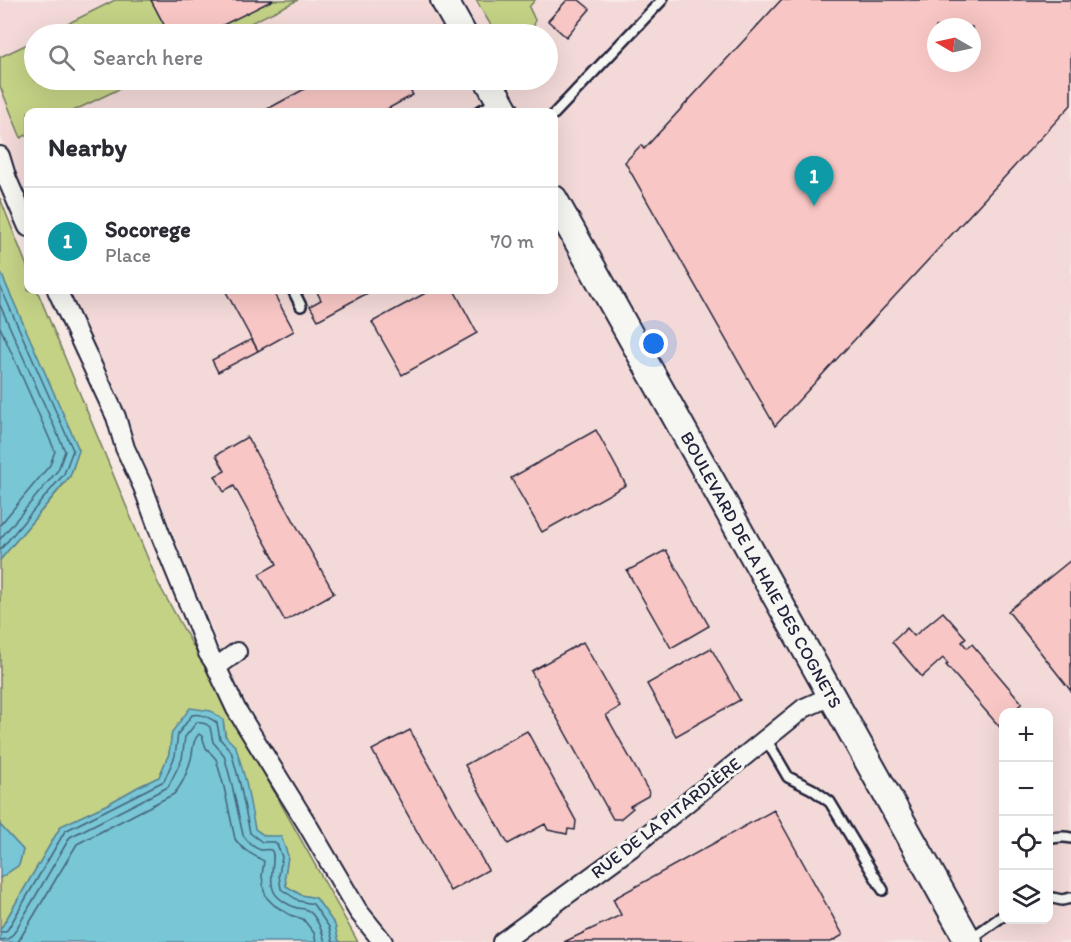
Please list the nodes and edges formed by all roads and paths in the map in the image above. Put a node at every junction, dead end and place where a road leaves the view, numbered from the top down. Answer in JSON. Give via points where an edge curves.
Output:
{"nodes":[{"id":1,"x":444,"y":0,"type":"edge"},
{"id":2,"x":662,"y":0,"type":"edge"},
{"id":3,"x":457,"y":24,"type":"edge"},
{"id":4,"x":558,"y":110,"type":"edge"},
{"id":5,"x":0,"y":156,"type":"edge"},
{"id":6,"x":558,"y":206,"type":"edge"},
{"id":7,"x":24,"y":218,"type":"edge"},
{"id":8,"x":59,"y":294,"type":"edge"},
{"id":9,"x":295,"y":294,"type":"edge"},
{"id":10,"x":302,"y":306,"type":"dead end"},
{"id":11,"x":237,"y":652,"type":"dead end"},
{"id":12,"x":214,"y":662,"type":"junction"},
{"id":13,"x":831,"y":696,"type":"junction"},
{"id":14,"x":766,"y":739,"type":"junction"},
{"id":15,"x":1053,"y":838,"type":"edge"},
{"id":16,"x":1071,"y":838,"type":"edge"},
{"id":17,"x":884,"y":890,"type":"dead end"},
{"id":18,"x":1053,"y":898,"type":"edge"},
{"id":19,"x":1071,"y":898,"type":"edge"},
{"id":20,"x":999,"y":919,"type":"edge"},
{"id":21,"x":968,"y":941,"type":"edge"},
{"id":22,"x":383,"y":942,"type":"edge"},
{"id":23,"x":502,"y":942,"type":"edge"}],
"edges":[{"from":1,"to":3,"type":"main road"},
{"from":2,"to":4,"type":"lane"},
{"from":5,"to":7,"type":"street"},
{"from":6,"to":13,"type":"main road","name":"BOULEVARD DE LA HAIE DES COGNETS"},
{"from":8,"to":12,"type":"street","via":[[116,417],[207,653]]},
{"from":9,"to":10,"type":"lane"},
{"from":11,"to":12,"type":"street","via":[[222,663]]},
{"from":12,"to":22,"type":"street","via":[[236,708],[358,911]]},
{"from":13,"to":14,"type":"street","name":"RUE DE LA PITARDIÈRE","via":[[804,708]]},
{"from":13,"to":21,"type":"main road","name":"BOULEVARD DE LA HAIE DES COGNETS"},
{"from":14,"to":17,"type":"lane","via":[[788,777],[830,802]]},
{"from":14,"to":23,"type":"street","name":"RUE DE LA PITARDIÈRE","via":[[632,847]]},
{"from":15,"to":16,"type":"lane"},
{"from":18,"to":19,"type":"lane"},
{"from":20,"to":21,"type":"lane"}]}
